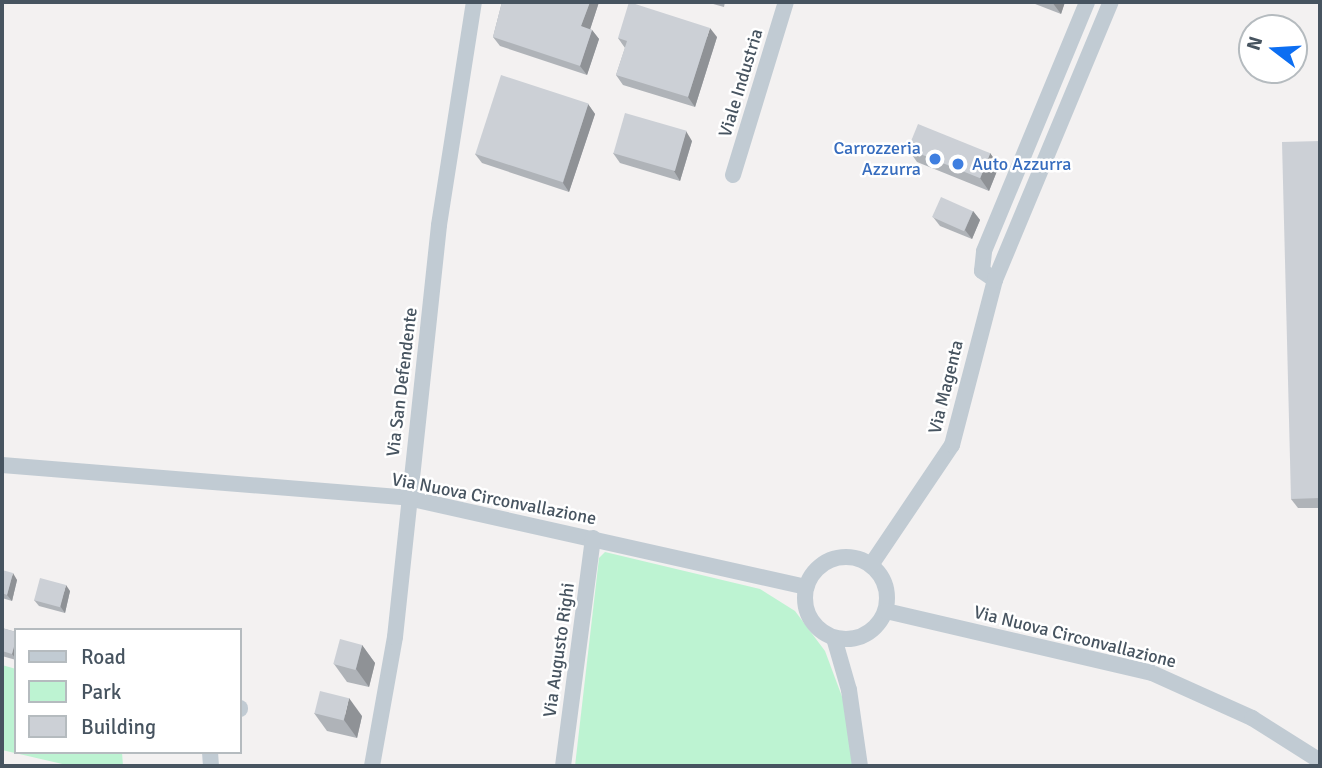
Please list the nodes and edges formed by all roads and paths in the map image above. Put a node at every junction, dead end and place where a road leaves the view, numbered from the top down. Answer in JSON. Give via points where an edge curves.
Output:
{"nodes":[{"id":1,"x":474,"y":2,"type":"edge"},
{"id":2,"x":786,"y":2,"type":"edge"},
{"id":3,"x":1087,"y":2,"type":"edge"},
{"id":4,"x":1111,"y":2,"type":"edge"},
{"id":5,"x":733,"y":175,"type":"dead end"},
{"id":6,"x":995,"y":280,"type":"junction"},
{"id":7,"x":2,"y":465,"type":"edge"},
{"id":8,"x":408,"y":498,"type":"junction"},
{"id":9,"x":593,"y":538,"type":"junction"},
{"id":10,"x":871,"y":565,"type":"junction"},
{"id":11,"x":806,"y":587,"type":"junction"},
{"id":12,"x":886,"y":611,"type":"junction"},
{"id":13,"x":834,"y":638,"type":"junction"},
{"id":14,"x":1320,"y":761,"type":"edge"},
{"id":15,"x":372,"y":766,"type":"edge"},
{"id":16,"x":563,"y":766,"type":"edge"},
{"id":17,"x":860,"y":766,"type":"edge"}],
"edges":[{"from":1,"to":8,"type":"street","name":"Via San Defendente","via":[[439,225]]},
{"from":2,"to":5,"type":"street","name":"Viale Industria"},
{"from":3,"to":6,"type":"street","via":[[984,251],[982,271]]},
{"from":4,"to":6,"type":"street","name":"Via Magenta"},
{"from":6,"to":10,"type":"street","name":"Via Magenta","via":[[951,445]]},
{"from":7,"to":8,"type":"street","name":"Via Nuova Circonvallazione"},
{"from":8,"to":9,"type":"street","name":"Via Nuova Circonvallazione"},
{"from":8,"to":15,"type":"street","name":"Via San Defendente","via":[[393,650]]},
{"from":9,"to":11,"type":"street","name":"Via Nuova Circonvallazione"},
{"from":9,"to":16,"type":"street","name":"Via Augusto Righi"},
{"from":10,"to":11,"type":"street","via":[[846,557],[833,559],[812,575]]},
{"from":10,"to":12,"type":"street","via":[[886,585]]},
{"from":11,"to":13,"type":"street","via":[[807,612],[813,623]]},
{"from":12,"to":13,"type":"street","via":[[871,632],[859,638]]},
{"from":12,"to":14,"type":"street","name":"Via Nuova Circonvallazione","via":[[1152,673],[1242,712]]},
{"from":13,"to":17,"type":"street","via":[[849,690]]}]}
